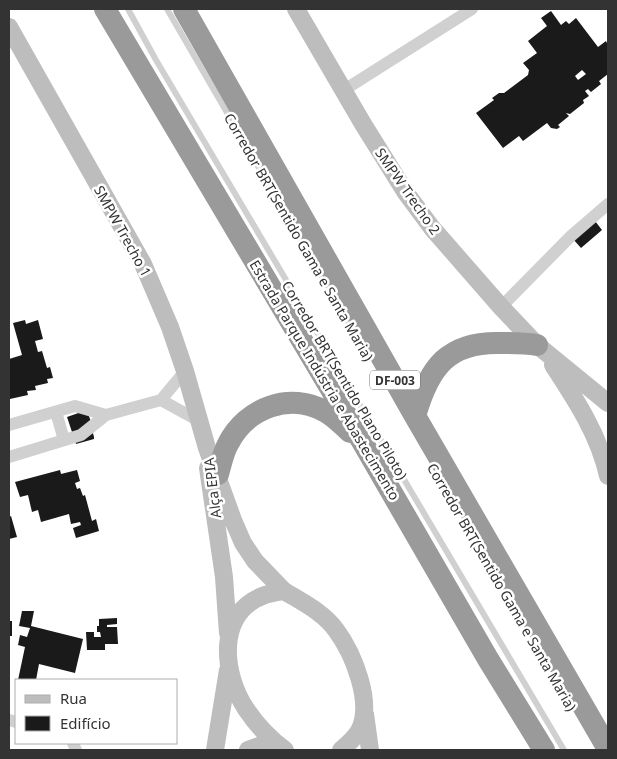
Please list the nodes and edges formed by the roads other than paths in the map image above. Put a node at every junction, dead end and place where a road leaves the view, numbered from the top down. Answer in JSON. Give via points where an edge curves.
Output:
{"nodes":[{"id":1,"x":106,"y":9,"type":"edge"},
{"id":2,"x":128,"y":9,"type":"edge"},
{"id":3,"x":167,"y":9,"type":"edge"},
{"id":4,"x":184,"y":9,"type":"edge"},
{"id":5,"x":296,"y":9,"type":"edge"},
{"id":6,"x":472,"y":9,"type":"edge"},
{"id":7,"x":9,"y":27,"type":"edge"},
{"id":8,"x":344,"y":90,"type":"junction"},
{"id":9,"x":608,"y":204,"type":"edge"},
{"id":10,"x":501,"y":308,"type":"junction"},
{"id":11,"x":357,"y":336,"type":"dead end"},
{"id":12,"x":542,"y":350,"type":"junction"},
{"id":13,"x":185,"y":371,"type":"junction"},
{"id":14,"x":161,"y":400,"type":"junction"},
{"id":15,"x":608,"y":403,"type":"edge"},
{"id":16,"x":56,"y":412,"type":"junction"},
{"id":17,"x":106,"y":415,"type":"junction"},
{"id":18,"x":415,"y":416,"type":"junction"},
{"id":19,"x":201,"y":422,"type":"junction"},
{"id":20,"x":9,"y":425,"type":"edge"},
{"id":21,"x":64,"y":440,"type":"junction"},
{"id":22,"x":363,"y":443,"type":"junction"},
{"id":23,"x":207,"y":448,"type":"junction"},
{"id":24,"x":9,"y":456,"type":"edge"},
{"id":25,"x":218,"y":474,"type":"junction"},
{"id":26,"x":608,"y":476,"type":"edge"},
{"id":27,"x":284,"y":591,"type":"junction"},
{"id":28,"x":228,"y":634,"type":"junction"},
{"id":29,"x":228,"y":667,"type":"junction"},
{"id":30,"x":364,"y":706,"type":"junction"},
{"id":31,"x":279,"y":745,"type":"edge"},
{"id":32,"x":608,"y":749,"type":"edge"},
{"id":33,"x":215,"y":750,"type":"edge"},
{"id":34,"x":248,"y":750,"type":"edge"},
{"id":35,"x":341,"y":750,"type":"edge"},
{"id":36,"x":370,"y":750,"type":"edge"},
{"id":37,"x":544,"y":750,"type":"edge"},
{"id":38,"x":564,"y":750,"type":"edge"}],
"edges":[{"from":1,"to":22,"type":"highway","name":"Estrada Parque Indústria e Abastecimento"},
{"from":2,"to":38,"type":"lane","name":"Corredor BRT(Sentido Plano Piloto)"},
{"from":3,"to":11,"type":"lane","name":"Corredor BRT(Sentido Gama e Santa Maria)"},
{"from":4,"to":18,"type":"highway","number":"DF-003"},
{"from":5,"to":8,"type":"street","name":"SMPW Trecho 2"},
{"from":6,"to":8,"type":"street"},
{"from":7,"to":13,"type":"street","name":"SMPW Trecho 1","via":[[143,264]]},
{"from":8,"to":10,"type":"street","name":"SMPW Trecho 2","via":[[406,193]]},
{"from":9,"to":10,"type":"street","via":[[571,236]]},
{"from":10,"to":12,"type":"street","name":"SMPW Trecho 2"},
{"from":12,"to":15,"type":"street"},
{"from":12,"to":18,"type":"highway","via":[[528,343],[483,342],[457,351],[440,363],[428,379]]},
{"from":12,"to":26,"type":"street","via":[[585,416]]},
{"from":13,"to":14,"type":"street"},
{"from":13,"to":19,"type":"street","name":"SMPW Trecho 1"},
{"from":14,"to":17,"type":"street"},
{"from":14,"to":19,"type":"street"},
{"from":16,"to":17,"type":"street","via":[[75,406]]},
{"from":16,"to":20,"type":"street"},
{"from":16,"to":21,"type":"street"},
{"from":17,"to":21,"type":"street","via":[[81,434]]},
{"from":18,"to":32,"type":"highway","number":"DF-003"},
{"from":19,"to":23,"type":"street","name":"SMPW Trecho 1"},
{"from":21,"to":24,"type":"street"},
{"from":22,"to":25,"type":"highway","via":[[327,412],[309,404],[271,405],[254,413],[237,430],[228,443]]},
{"from":22,"to":37,"type":"highway","name":"Estrada Parque Indústria e Abastecimento"},
{"from":23,"to":25,"type":"street","name":"Alça EPIA"},
{"from":23,"to":28,"type":"street","name":"Alça EPIA"},
{"from":25,"to":27,"type":"street","name":"Alça EPIA","via":[[243,543],[255,561]]},
{"from":27,"to":28,"type":"street","via":[[265,595],[250,604],[238,614]]},
{"from":27,"to":30,"type":"street","name":"Alça EPIA","via":[[312,607],[335,629],[359,677]]},
{"from":28,"to":29,"type":"street","name":"Alça EPIA"},
{"from":29,"to":31,"type":"street","via":[[246,709]]},
{"from":29,"to":33,"type":"street"},
{"from":30,"to":35,"type":"street","via":[[360,729]]},
{"from":30,"to":36,"type":"street"},
{"from":31,"to":34,"type":"street"}]}
